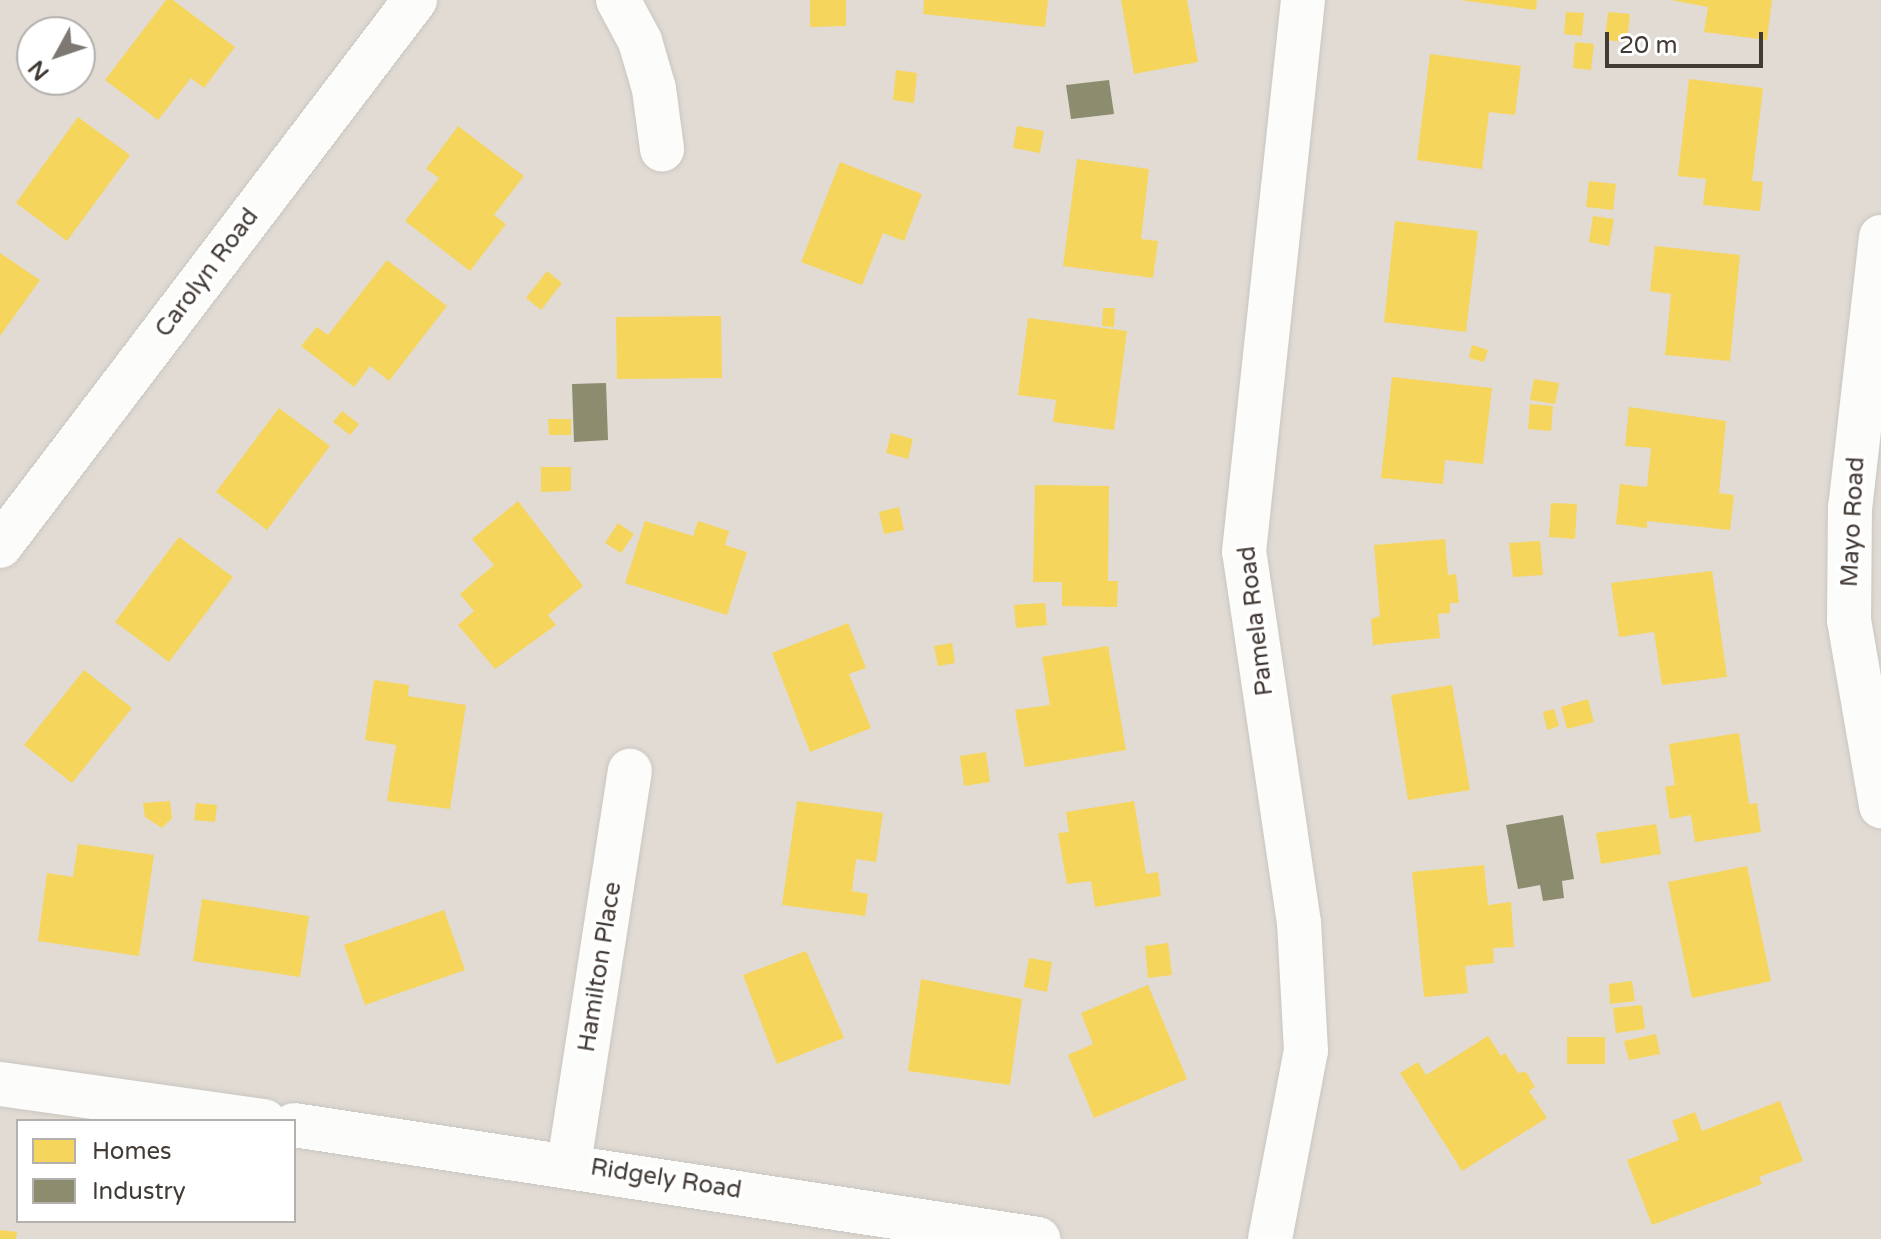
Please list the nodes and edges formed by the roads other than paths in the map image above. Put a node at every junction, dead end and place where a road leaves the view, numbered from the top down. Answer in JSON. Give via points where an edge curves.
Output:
{"nodes":[{"id":1,"x":415,"y":0,"type":"edge"},
{"id":2,"x":618,"y":0,"type":"edge"},
{"id":3,"x":1303,"y":0,"type":"edge"},
{"id":4,"x":662,"y":149,"type":"dead end"},
{"id":5,"x":1881,"y":237,"type":"edge"},
{"id":6,"x":0,"y":546,"type":"edge"},
{"id":7,"x":630,"y":771,"type":"dead end"},
{"id":8,"x":1881,"y":806,"type":"edge"},
{"id":9,"x":0,"y":1084,"type":"edge"},
{"id":10,"x":250,"y":1119,"type":"edge"},
{"id":11,"x":296,"y":1125,"type":"edge"},
{"id":12,"x":569,"y":1164,"type":"junction"},
{"id":13,"x":1038,"y":1239,"type":"edge"},
{"id":14,"x":1270,"y":1239,"type":"edge"}],
"edges":[{"from":1,"to":6,"type":"street","name":"Carolyn Road"},
{"from":2,"to":4,"type":"street","via":[[640,41],[654,89]]},
{"from":3,"to":14,"type":"street","name":"Pamela Road","via":[[1244,552],[1299,923],[1306,1051]]},
{"from":5,"to":8,"type":"street","name":"Mayo Road","via":[[1850,507],[1849,578],[1849,620]]},
{"from":7,"to":12,"type":"street","name":"Hamilton Place"},
{"from":9,"to":10,"type":"street"},
{"from":11,"to":12,"type":"street","name":"Ridgely Road"},
{"from":12,"to":13,"type":"street","name":"Ridgely Road"}]}
